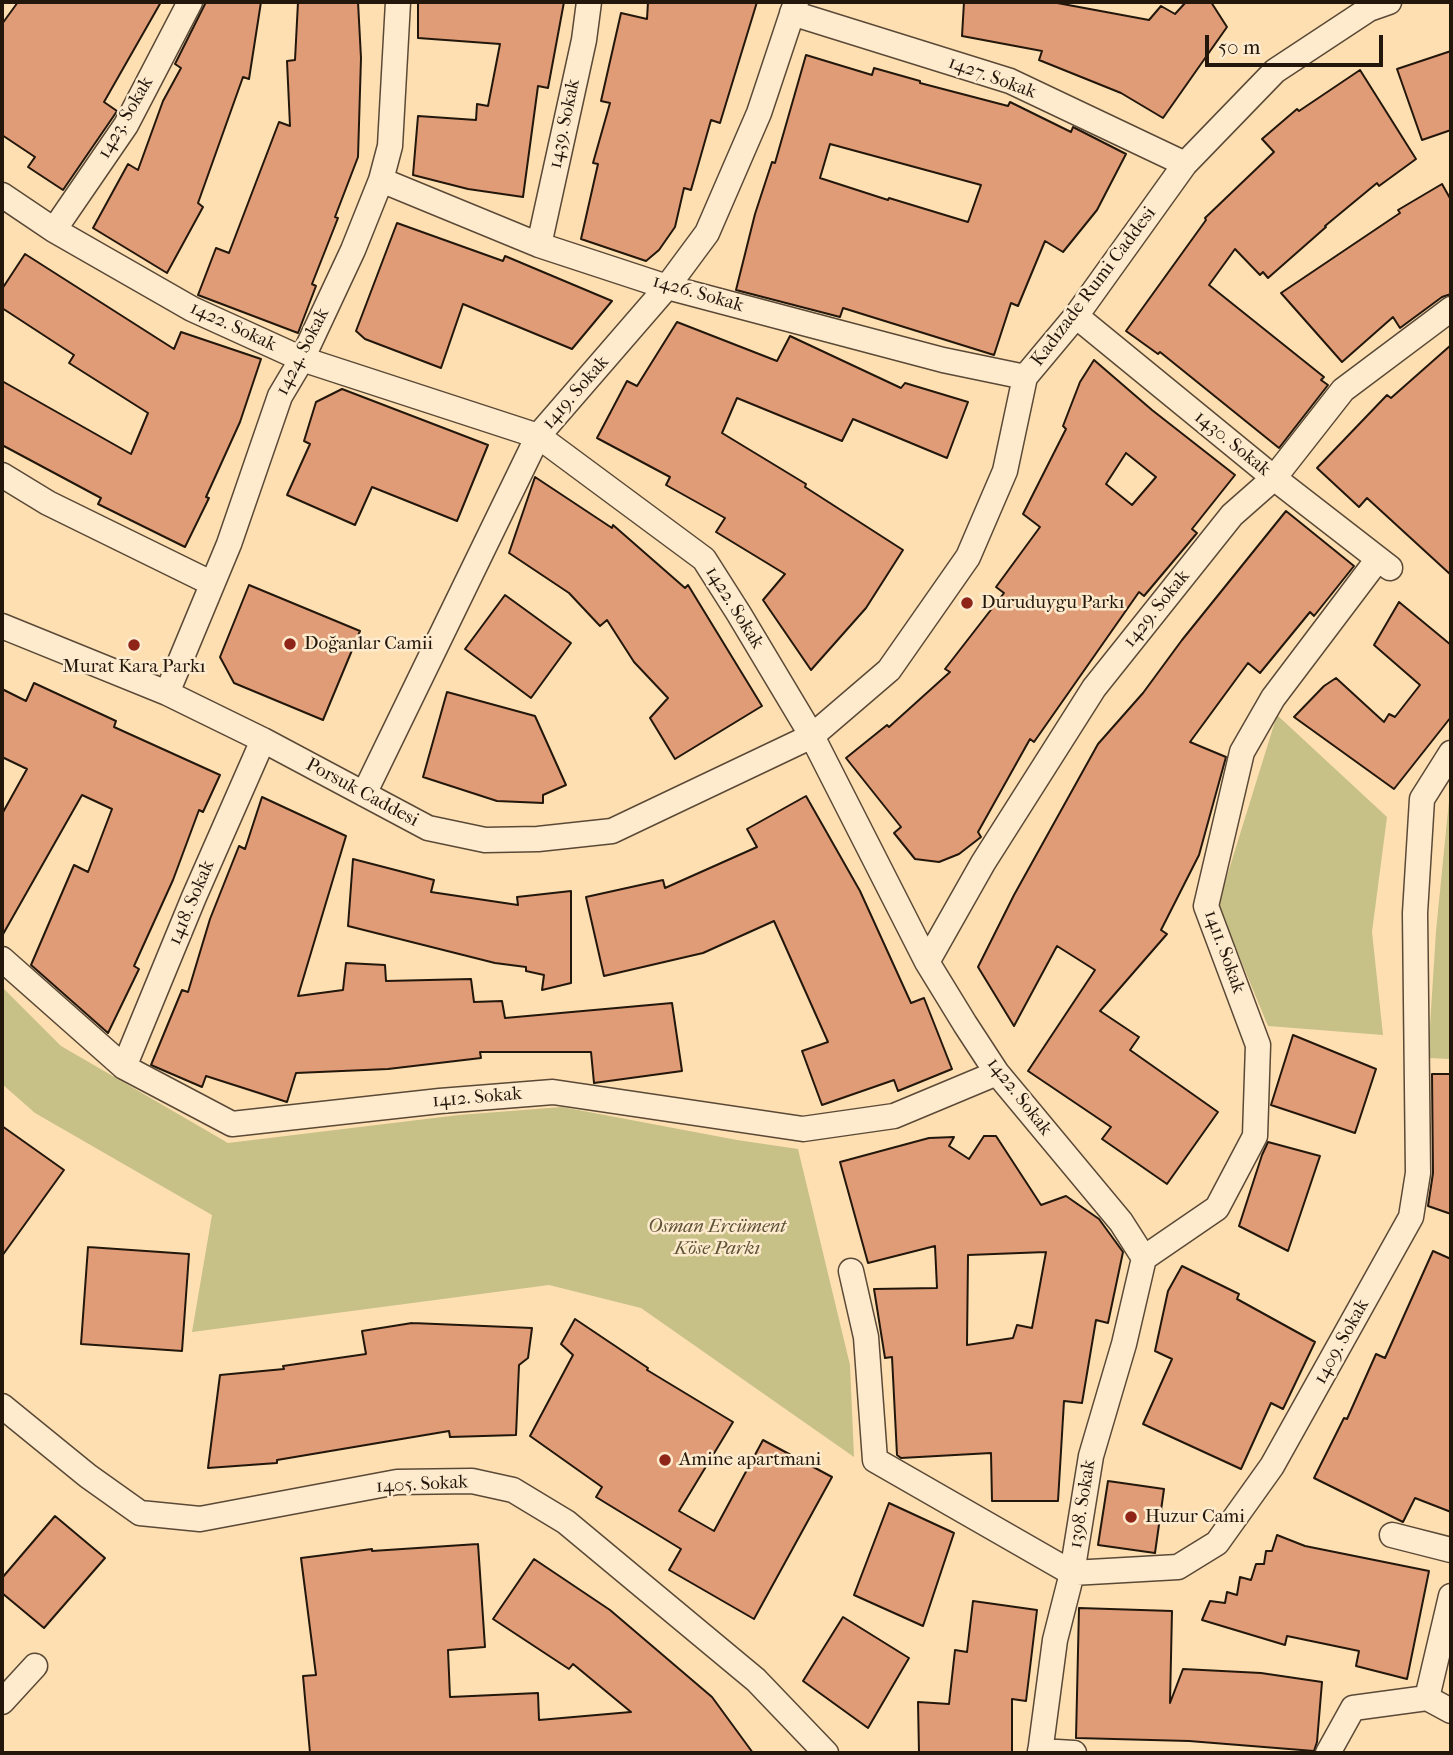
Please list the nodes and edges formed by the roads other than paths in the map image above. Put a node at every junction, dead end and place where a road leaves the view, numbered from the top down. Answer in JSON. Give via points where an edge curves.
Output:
{"nodes":[{"id":1,"x":190,"y":2,"type":"edge"},
{"id":2,"x":398,"y":2,"type":"edge"},
{"id":3,"x":589,"y":2,"type":"edge"},
{"id":4,"x":1389,"y":2,"type":"edge"},
{"id":5,"x":794,"y":7,"type":"edge"},
{"id":6,"x":1185,"y":164,"type":"junction"},
{"id":7,"x":380,"y":180,"type":"junction"},
{"id":8,"x":2,"y":195,"type":"edge"},
{"id":9,"x":54,"y":230,"type":"junction"},
{"id":10,"x":539,"y":245,"type":"junction"},
{"id":11,"x":667,"y":287,"type":"junction"},
{"id":12,"x":1451,"y":309,"type":"edge"},
{"id":13,"x":1076,"y":316,"type":"junction"},
{"id":14,"x":302,"y":359,"type":"junction"},
{"id":15,"x":1026,"y":377,"type":"junction"},
{"id":16,"x":538,"y":436,"type":"junction"},
{"id":17,"x":2,"y":475,"type":"edge"},
{"id":18,"x":1274,"y":478,"type":"junction"},
{"id":19,"x":1384,"y":563,"type":"joint"},
{"id":20,"x":211,"y":583,"type":"junction"},
{"id":21,"x":2,"y":626,"type":"edge"},
{"id":22,"x":167,"y":693,"type":"junction"},
{"id":23,"x":812,"y":736,"type":"junction"},
{"id":24,"x":263,"y":740,"type":"junction"},
{"id":25,"x":1451,"y":753,"type":"edge"},
{"id":26,"x":364,"y":794,"type":"junction"},
{"id":27,"x":2,"y":959,"type":"edge"},
{"id":28,"x":928,"y":962,"type":"junction"},
{"id":29,"x":124,"y":1067,"type":"junction"},
{"id":30,"x":997,"y":1073,"type":"junction"},
{"id":31,"x":1144,"y":1258,"type":"junction"},
{"id":32,"x":850,"y":1271,"type":"dead end"},
{"id":33,"x":2,"y":1406,"type":"edge"},
{"id":34,"x":1392,"y":1535,"type":"dead end"},
{"id":35,"x":1451,"y":1550,"type":"edge"},
{"id":36,"x":1072,"y":1573,"type":"junction"},
{"id":37,"x":1451,"y":1596,"type":"edge"},
{"id":38,"x":35,"y":1666,"type":"dead end"},
{"id":39,"x":1427,"y":1698,"type":"junction"},
{"id":40,"x":2,"y":1702,"type":"edge"},
{"id":41,"x":1451,"y":1710,"type":"edge"},
{"id":42,"x":1040,"y":1752,"type":"edge"},
{"id":43,"x":826,"y":1753,"type":"edge"},
{"id":44,"x":1074,"y":1753,"type":"edge"},
{"id":45,"x":1328,"y":1753,"type":"edge"}],
"edges":[{"from":1,"to":9,"type":"street","name":"1423. Sokak","via":[[126,125]]},
{"from":2,"to":7,"type":"street","name":"1424. Sokak","via":[[390,146]]},
{"from":3,"to":10,"type":"street","name":"1439. Sokak"},
{"from":4,"to":6,"type":"street","name":"Kadızade Rumi Caddesi","via":[[1370,9],[1275,71]]},
{"from":5,"to":6,"type":"street","name":"1427. Sokak","via":[[1010,81]]},
{"from":5,"to":11,"type":"street","name":"1419. Sokak","via":[[759,113],[707,233]]},
{"from":6,"to":13,"type":"street","name":"Kadızade Rumi Caddesi"},
{"from":7,"to":10,"type":"street","name":"1426. Sokak"},
{"from":7,"to":14,"type":"street","name":"1424. Sokak"},
{"from":8,"to":9,"type":"street","name":"1422. Sokak"},
{"from":9,"to":14,"type":"street","name":"1422. Sokak","via":[[192,309]]},
{"from":10,"to":11,"type":"street","name":"1426. Sokak"},
{"from":11,"to":15,"type":"street","name":"1426. Sokak","via":[[943,360]]},
{"from":11,"to":16,"type":"street","name":"1419. Sokak"},
{"from":12,"to":18,"type":"street","name":"1429. Sokak","via":[[1343,390]]},
{"from":13,"to":15,"type":"street","name":"Kadızade Rumi Caddesi"},
{"from":13,"to":18,"type":"street","name":"1430. Sokak"},
{"from":14,"to":16,"type":"street","name":"1422. Sokak"},
{"from":14,"to":20,"type":"street","name":"1424. Sokak","via":[[280,396]]},
{"from":15,"to":23,"type":"street","name":"Kadızade Rumi Caddesi","via":[[1005,471],[968,556],[888,670]]},
{"from":16,"to":23,"type":"street","name":"1422. Sokak","via":[[704,559]]},
{"from":16,"to":26,"type":"street","name":"1419. Sokak"},
{"from":17,"to":20,"type":"street","via":[[48,503]]},
{"from":18,"to":19,"type":"street","name":"1430. Sokak"},
{"from":18,"to":28,"type":"street","name":"1429. Sokak","via":[[1232,515],[1094,688]]},
{"from":19,"to":31,"type":"street","name":"1411. Sokak","via":[[1273,698],[1242,752],[1206,906],[1258,1045],[1255,1136],[1217,1208]]},
{"from":20,"to":22,"type":"street","name":"1424. Sokak"},
{"from":21,"to":22,"type":"street","name":"Porsuk Caddesi"},
{"from":22,"to":24,"type":"street","name":"Porsuk Caddesi"},
{"from":23,"to":26,"type":"street","name":"Porsuk Caddesi","via":[[612,831],[485,840],[428,828]]},
{"from":23,"to":28,"type":"street","name":"1422. Sokak"},
{"from":24,"to":26,"type":"street","name":"Porsuk Caddesi"},
{"from":24,"to":29,"type":"street","name":"1418. Sokak"},
{"from":25,"to":36,"type":"street","name":"1409. Sokak","via":[[1422,799],[1415,913],[1418,1173],[1411,1217],[1272,1466],[1217,1543],[1178,1567]]},
{"from":27,"to":29,"type":"street","name":"1412. Sokak"},
{"from":28,"to":30,"type":"street","name":"1422. Sokak"},
{"from":29,"to":30,"type":"street","name":"1412. Sokak","via":[[232,1124],[553,1092],[803,1129],[894,1116]]},
{"from":30,"to":31,"type":"street","name":"1422. Sokak","via":[[1121,1222]]},
{"from":31,"to":36,"type":"street","name":"1398. Sokak","via":[[1091,1456]]},
{"from":32,"to":36,"type":"street","via":[[866,1337],[876,1460]]},
{"from":33,"to":43,"type":"street","name":"1405. Sokak","via":[[140,1513],[200,1519],[397,1482],[472,1481],[513,1490],[566,1522],[745,1671]]},
{"from":34,"to":35,"type":"street"},
{"from":36,"to":42,"type":"street","name":"1398. Sokak","via":[[1055,1640]]},
{"from":37,"to":39,"type":"street"},
{"from":38,"to":40,"type":"street"},
{"from":39,"to":41,"type":"street"},
{"from":39,"to":45,"type":"street","via":[[1353,1708]]},
{"from":42,"to":44,"type":"street"}]}
